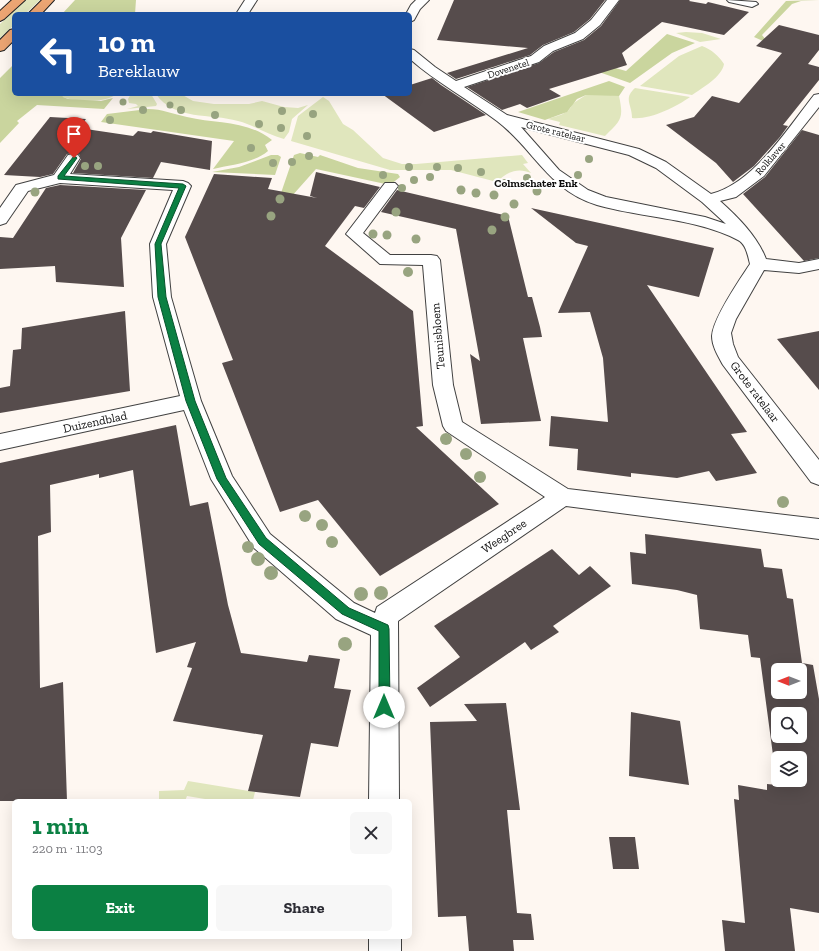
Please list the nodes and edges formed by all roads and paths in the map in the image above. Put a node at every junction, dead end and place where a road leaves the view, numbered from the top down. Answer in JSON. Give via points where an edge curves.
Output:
{"nodes":[{"id":1,"x":18,"y":0,"type":"edge"},
{"id":2,"x":48,"y":0,"type":"edge"},
{"id":3,"x":251,"y":0,"type":"edge"},
{"id":4,"x":423,"y":0,"type":"edge"},
{"id":5,"x":613,"y":0,"type":"edge"},
{"id":6,"x":733,"y":0,"type":"edge"},
{"id":7,"x":752,"y":4,"type":"dead end"},
{"id":8,"x":36,"y":12,"type":"edge"},
{"id":9,"x":243,"y":12,"type":"edge"},
{"id":10,"x":412,"y":14,"type":"edge"},
{"id":11,"x":0,"y":17,"type":"edge"},
{"id":12,"x":12,"y":35,"type":"edge"},
{"id":13,"x":0,"y":47,"type":"edge"},
{"id":14,"x":412,"y":54,"type":"edge"},
{"id":15,"x":454,"y":86,"type":"junction"},
{"id":16,"x":819,"y":98,"type":"edge"},
{"id":17,"x":502,"y":118,"type":"junction"},
{"id":18,"x":74,"y":158,"type":"dead end"},
{"id":19,"x":60,"y":178,"type":"junction"},
{"id":20,"x":390,"y":186,"type":"dead end"},
{"id":21,"x":708,"y":199,"type":"junction"},
{"id":22,"x":0,"y":220,"type":"edge"},
{"id":23,"x":745,"y":238,"type":"junction"},
{"id":24,"x":760,"y":264,"type":"junction"},
{"id":25,"x":819,"y":264,"type":"edge"},
{"id":26,"x":190,"y":401,"type":"junction"},
{"id":27,"x":0,"y":442,"type":"edge"},
{"id":28,"x":819,"y":476,"type":"edge"},
{"id":29,"x":563,"y":497,"type":"junction"},
{"id":30,"x":819,"y":529,"type":"edge"},
{"id":31,"x":384,"y":629,"type":"junction"},
{"id":32,"x":384,"y":799,"type":"edge"},
{"id":33,"x":385,"y":939,"type":"edge"},
{"id":34,"x":385,"y":951,"type":"edge"}],
"edges":[{"from":1,"to":11,"type":"main road"},
{"from":2,"to":8,"type":"main road"},
{"from":3,"to":9,"type":"street"},
{"from":4,"to":10,"type":"street"},
{"from":5,"to":15,"type":"street","name":"Dovenetel","via":[[600,18],[575,38],[545,49],[535,59]]},
{"from":6,"to":7,"type":"street"},
{"from":12,"to":13,"type":"main road"},
{"from":14,"to":15,"type":"street","name":"Grote ratelaar"},
{"from":15,"to":17,"type":"street","name":"Grote ratelaar"},
{"from":16,"to":21,"type":"street","name":"Rolklaver","via":[[759,173],[730,194]]},
{"from":17,"to":21,"type":"street","name":"Grote ratelaar","via":[[634,152],[661,166]]},
{"from":17,"to":23,"type":"street","name":"Grote ratelaar","via":[[554,173],[582,192],[609,203],[705,222]]},
{"from":18,"to":19,"type":"street"},
{"from":19,"to":22,"type":"street","via":[[22,188]]},
{"from":19,"to":26,"type":"street","via":[[183,186],[158,244],[162,297]]},
{"from":20,"to":29,"type":"street","name":"Teunisbloem","via":[[354,234],[386,260],[431,260],[442,385],[453,426]]},
{"from":21,"to":23,"type":"street","name":"Grote ratelaar","via":[[729,218]]},
{"from":23,"to":24,"type":"street","name":"Grote ratelaar"},
{"from":24,"to":25,"type":"street","via":[[799,268]]},
{"from":24,"to":28,"type":"street","name":"Grote ratelaar","via":[[752,273],[723,329],[722,342],[730,360]]},
{"from":26,"to":27,"type":"street","name":"Duizendblad"},
{"from":26,"to":31,"type":"street","via":[[222,479],[262,541],[345,611]]},
{"from":29,"to":30,"type":"street"},
{"from":29,"to":31,"type":"street","name":"Weegbree","via":[[386,615]]},
{"from":31,"to":32,"type":"street","name":"Weegbree"},
{"from":33,"to":34,"type":"street"}]}
